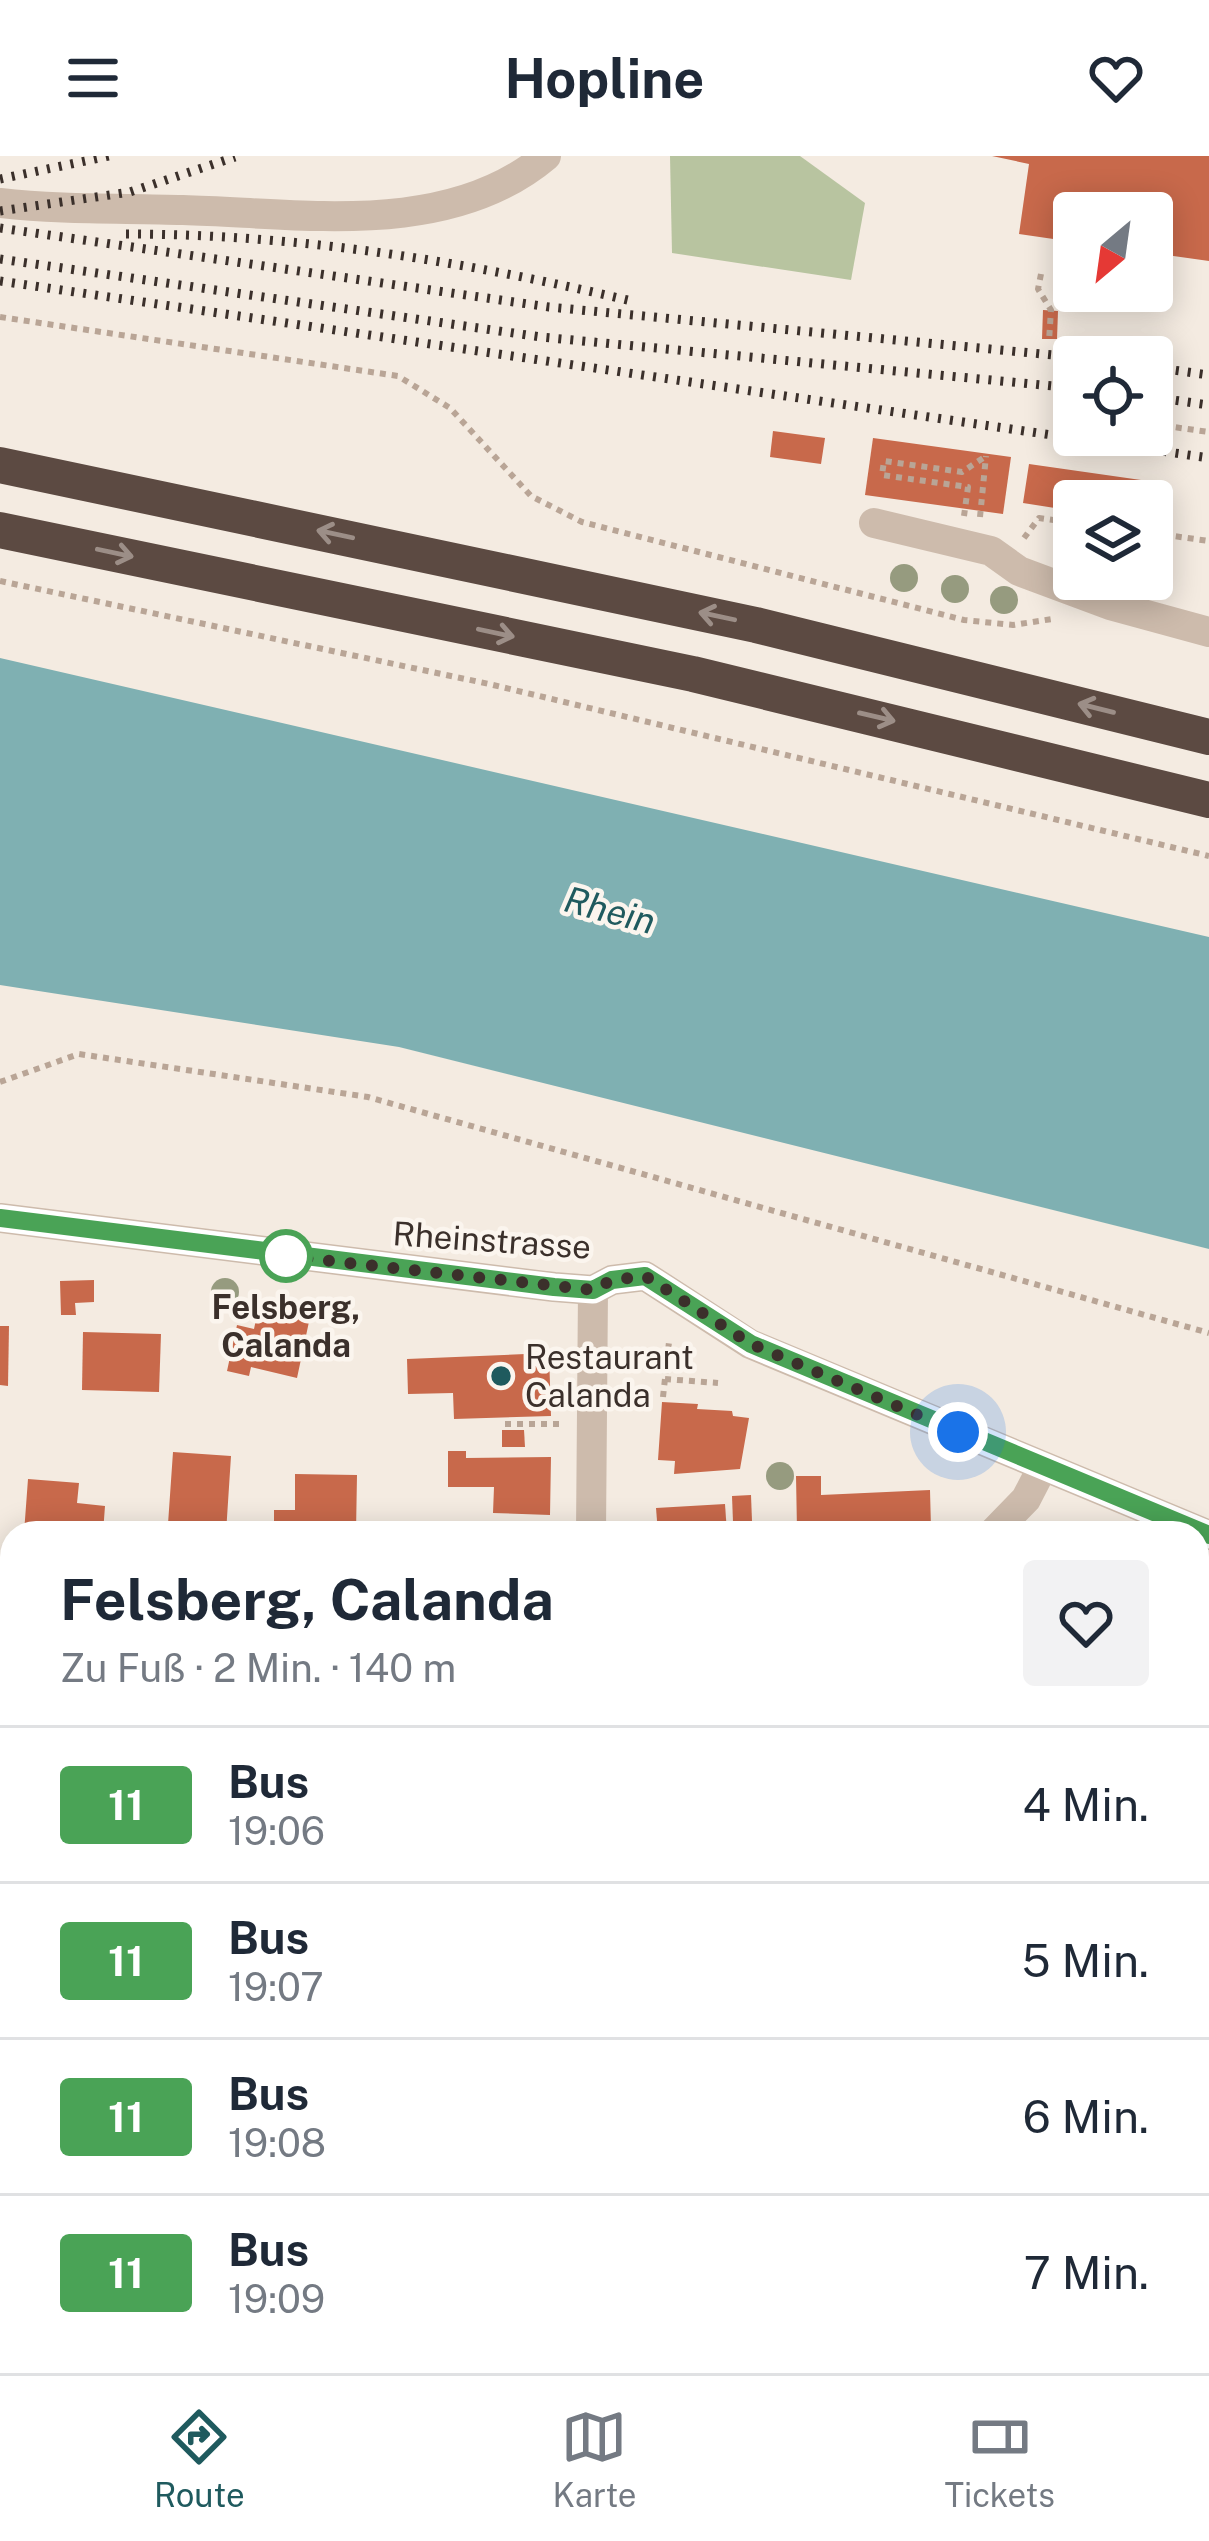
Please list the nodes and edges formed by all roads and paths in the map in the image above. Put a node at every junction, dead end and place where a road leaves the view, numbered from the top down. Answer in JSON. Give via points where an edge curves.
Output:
{"nodes":[{"id":1,"x":546,"y":156,"type":"edge"},
{"id":2,"x":0,"y":203,"type":"edge"},
{"id":3,"x":1041,"y":274,"type":"dead end"},
{"id":4,"x":0,"y":317,"type":"edge"},
{"id":5,"x":1049,"y":341,"type":"dead end"},
{"id":6,"x":1173,"y":427,"type":"edge"},
{"id":7,"x":1209,"y":432,"type":"edge"},
{"id":8,"x":0,"y":465,"type":"edge"},
{"id":9,"x":965,"y":509,"type":"dead end"},
{"id":10,"x":980,"y":511,"type":"dead end"},
{"id":11,"x":1053,"y":520,"type":"edge"},
{"id":12,"x":874,"y":523,"type":"dead end"},
{"id":13,"x":0,"y":530,"type":"edge"},
{"id":14,"x":1173,"y":536,"type":"edge"},
{"id":15,"x":1027,"y":539,"type":"dead end"},
{"id":16,"x":1209,"y":541,"type":"edge"},
{"id":17,"x":0,"y":581,"type":"edge"},
{"id":18,"x":1110,"y":605,"type":"junction"},
{"id":19,"x":1209,"y":632,"type":"edge"},
{"id":20,"x":1209,"y":736,"type":"edge"},
{"id":21,"x":1209,"y":800,"type":"edge"},
{"id":22,"x":1209,"y":856,"type":"edge"},
{"id":23,"x":0,"y":1082,"type":"edge"},
{"id":24,"x":0,"y":1218,"type":"edge"},
{"id":25,"x":593,"y":1290,"type":"junction"},
{"id":26,"x":1209,"y":1333,"type":"edge"},
{"id":27,"x":669,"y":1342,"type":"dead end"},
{"id":28,"x":665,"y":1379,"type":"junction"},
{"id":29,"x":718,"y":1383,"type":"dead end"},
{"id":30,"x":663,"y":1397,"type":"dead end"},
{"id":31,"x":505,"y":1424,"type":"dead end"},
{"id":32,"x":572,"y":1424,"type":"dead end"},
{"id":33,"x":1042,"y":1468,"type":"junction"},
{"id":34,"x":590,"y":1521,"type":"edge"},
{"id":35,"x":1005,"y":1521,"type":"edge"},
{"id":36,"x":1174,"y":1521,"type":"edge"}],
"edges":[{"from":1,"to":2,"type":"street","via":[[487,190],[412,210],[334,216]]},
{"from":3,"to":5,"type":"path"},
{"from":4,"to":18,"type":"path","via":[[398,376],[450,408],[531,496],[618,536],[964,620],[1032,624]]},
{"from":6,"to":7,"type":"path"},
{"from":20,"to":8,"type":"highway","one_way":true,"via":[[756,625]]},
{"from":9,"to":10,"type":"path","via":[[968,487],[882,475],[884,461],[962,472],[986,456]]},
{"from":11,"to":15,"type":"path","via":[[1039,518]]},
{"from":12,"to":18,"type":"street","via":[[991,551],[1019,571]]},
{"from":13,"to":21,"type":"highway","one_way":true,"via":[[670,669]]},
{"from":14,"to":16,"type":"path"},
{"from":17,"to":22,"type":"path","via":[[489,684]]},
{"from":18,"to":19,"type":"street"},
{"from":23,"to":26,"type":"path","via":[[79,1054],[368,1096]]},
{"from":24,"to":25,"type":"street","name":"Rheinstrasse"},
{"from":25,"to":33,"type":"street","name":"Rheinstrasse","via":[[645,1276],[751,1344]]},
{"from":25,"to":34,"type":"street"},
{"from":27,"to":28,"type":"path"},
{"from":28,"to":29,"type":"path"},
{"from":28,"to":30,"type":"path"},
{"from":31,"to":32,"type":"path"},
{"from":33,"to":35,"type":"street"},
{"from":33,"to":36,"type":"street","name":"Rheinstrasse"}]}
